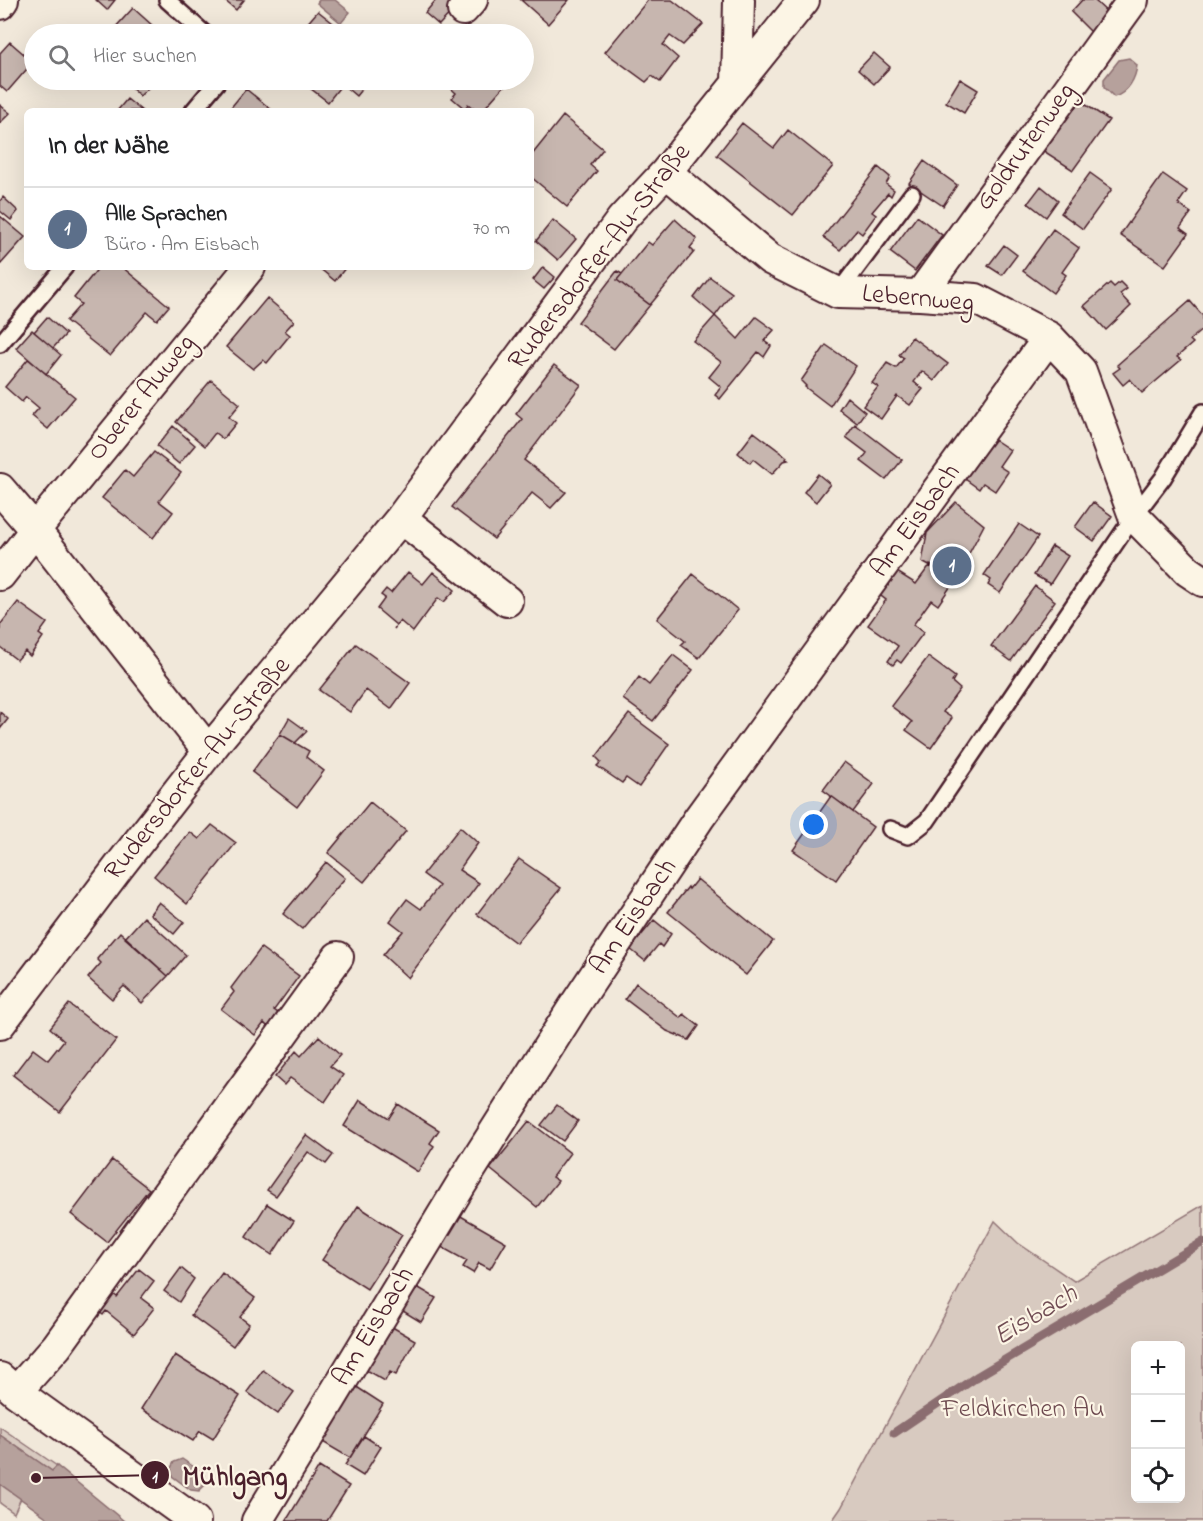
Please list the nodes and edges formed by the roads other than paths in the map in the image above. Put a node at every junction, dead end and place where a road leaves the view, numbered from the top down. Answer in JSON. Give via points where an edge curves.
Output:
{"nodes":[{"id":1,"x":3,"y":0,"type":"edge"},
{"id":2,"x":166,"y":0,"type":"edge"},
{"id":3,"x":739,"y":0,"type":"edge"},
{"id":4,"x":804,"y":0,"type":"edge"},
{"id":5,"x":1132,"y":0,"type":"edge"},
{"id":6,"x":0,"y":4,"type":"edge"},
{"id":7,"x":194,"y":24,"type":"edge"},
{"id":8,"x":737,"y":84,"type":"junction"},
{"id":9,"x":211,"y":90,"type":"edge"},
{"id":10,"x":196,"y":108,"type":"edge"},
{"id":11,"x":666,"y":172,"type":"junction"},
{"id":12,"x":912,"y":194,"type":"dead end"},
{"id":13,"x":62,"y":270,"type":"edge"},
{"id":14,"x":248,"y":270,"type":"edge"},
{"id":15,"x":838,"y":293,"type":"junction"},
{"id":16,"x":920,"y":295,"type":"junction"},
{"id":17,"x":1049,"y":338,"type":"junction"},
{"id":18,"x":0,"y":344,"type":"edge"},
{"id":19,"x":1203,"y":411,"type":"edge"},
{"id":20,"x":0,"y":489,"type":"edge"},
{"id":21,"x":1134,"y":516,"type":"junction"},
{"id":22,"x":400,"y":518,"type":"junction"},
{"id":23,"x":35,"y":530,"type":"junction"},
{"id":24,"x":0,"y":575,"type":"edge"},
{"id":25,"x":1203,"y":581,"type":"edge"},
{"id":26,"x":507,"y":601,"type":"dead end"},
{"id":27,"x":209,"y":752,"type":"junction"},
{"id":28,"x":890,"y":829,"type":"dead end"},
{"id":29,"x":338,"y":957,"type":"dead end"},
{"id":30,"x":0,"y":1024,"type":"edge"},
{"id":31,"x":8,"y":1385,"type":"edge"},
{"id":32,"x":195,"y":1521,"type":"edge"},
{"id":33,"x":257,"y":1521,"type":"edge"}],
"edges":[{"from":1,"to":6,"type":"street"},
{"from":2,"to":7,"type":"lane"},
{"from":3,"to":8,"type":"street"},
{"from":4,"to":8,"type":"street","name":"Rudersdorfer-Au-Straße"},
{"from":5,"to":16,"type":"street","name":"Goldrutenweg"},
{"from":8,"to":11,"type":"street","name":"Rudersdorfer-Au-Straße"},
{"from":9,"to":10,"type":"lane"},
{"from":11,"to":15,"type":"street","name":"Lebernweg","via":[[770,259]]},
{"from":11,"to":22,"type":"street","name":"Rudersdorfer-Au-Straße","via":[[622,219]]},
{"from":12,"to":15,"type":"lane"},
{"from":13,"to":18,"type":"lane"},
{"from":14,"to":23,"type":"street","name":"Oberer Auweg"},
{"from":15,"to":16,"type":"street","name":"Lebernweg"},
{"from":16,"to":17,"type":"street","name":"Lebernweg","via":[[976,299]]},
{"from":17,"to":21,"type":"street","name":"Lebernweg","via":[[1081,371]]},
{"from":17,"to":33,"type":"street","name":"Am Eisbach","via":[[699,818],[462,1184]]},
{"from":19,"to":21,"type":"lane","via":[[1163,478]]},
{"from":20,"to":23,"type":"street"},
{"from":21,"to":25,"type":"street","name":"Lebernweg","via":[[1188,571]]},
{"from":21,"to":28,"type":"lane","via":[[927,821],[908,836]]},
{"from":22,"to":26,"type":"street"},
{"from":22,"to":27,"type":"street","name":"Rudersdorfer-Au-Straße"},
{"from":23,"to":24,"type":"street","name":"Oberer Auweg"},
{"from":23,"to":27,"type":"street"},
{"from":27,"to":30,"type":"street","name":"Rudersdorfer-Au-Straße"},
{"from":29,"to":31,"type":"street","via":[[57,1346]]},
{"from":31,"to":32,"type":"street"}]}
